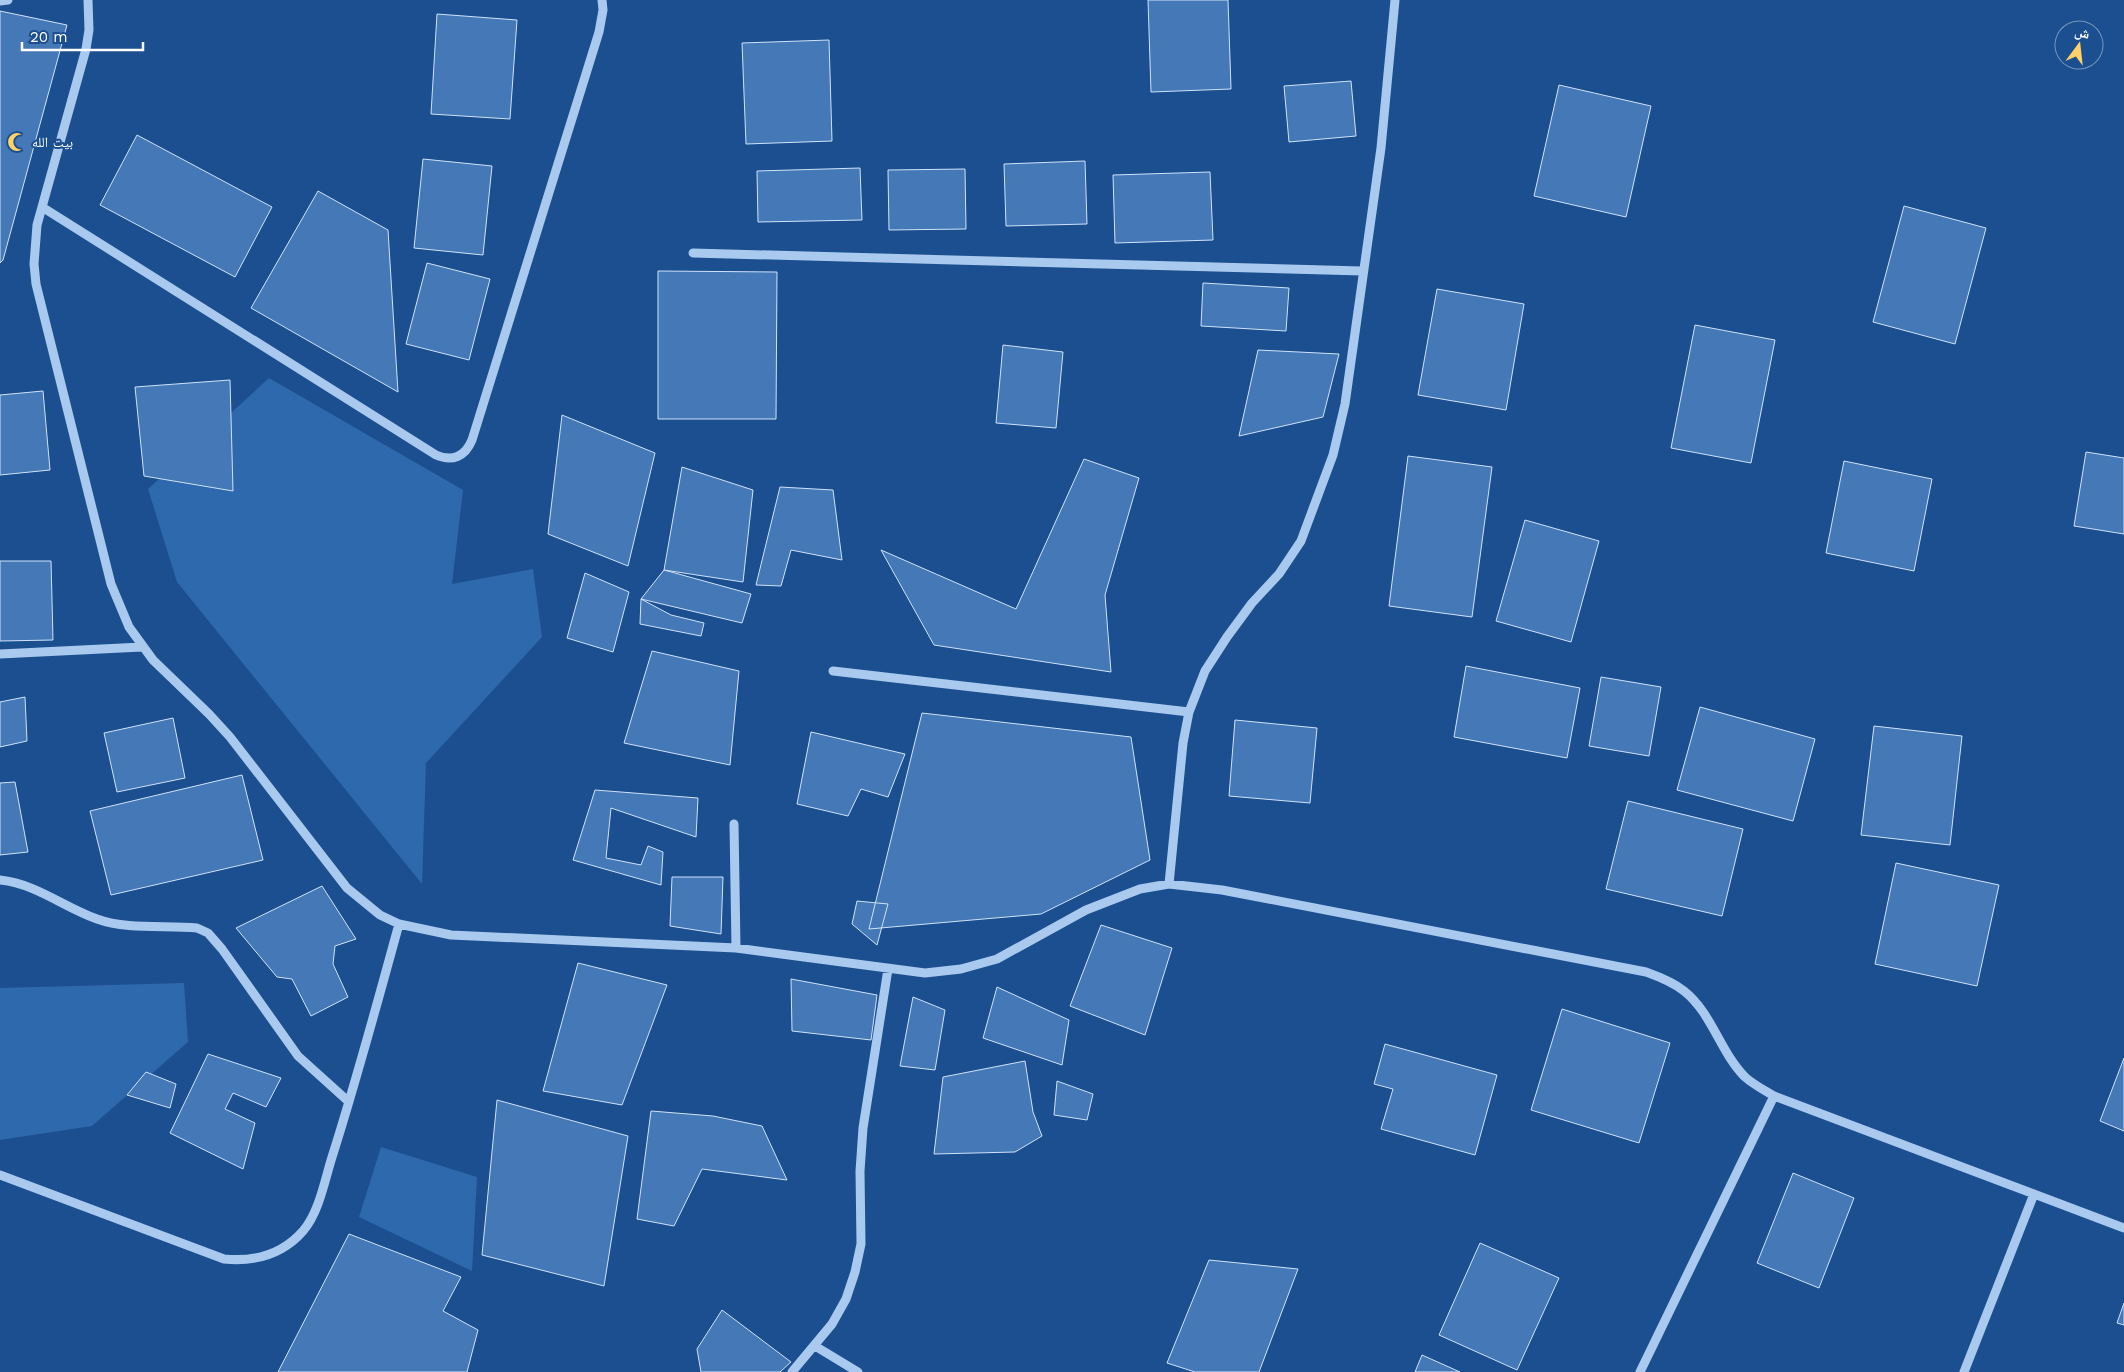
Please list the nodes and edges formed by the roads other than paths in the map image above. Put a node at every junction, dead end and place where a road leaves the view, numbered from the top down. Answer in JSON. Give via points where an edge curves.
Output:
{"nodes":[{"id":1,"x":8,"y":0,"type":"edge"},
{"id":2,"x":88,"y":0,"type":"edge"},
{"id":3,"x":602,"y":0,"type":"edge"},
{"id":4,"x":1395,"y":0,"type":"edge"},
{"id":5,"x":0,"y":1,"type":"edge"},
{"id":6,"x":42,"y":207,"type":"junction"},
{"id":7,"x":693,"y":253,"type":"dead end"},
{"id":8,"x":1362,"y":271,"type":"junction"},
{"id":9,"x":142,"y":647,"type":"junction"},
{"id":10,"x":0,"y":654,"type":"edge"},
{"id":11,"x":833,"y":671,"type":"dead end"},
{"id":12,"x":1190,"y":712,"type":"junction"},
{"id":13,"x":734,"y":824,"type":"dead end"},
{"id":14,"x":0,"y":880,"type":"edge"},
{"id":15,"x":1169,"y":884,"type":"junction"},
{"id":16,"x":400,"y":924,"type":"junction"},
{"id":17,"x":736,"y":948,"type":"junction"},
{"id":18,"x":888,"y":969,"type":"junction"},
{"id":19,"x":1774,"y":1096,"type":"junction"},
{"id":20,"x":350,"y":1102,"type":"junction"},
{"id":21,"x":0,"y":1175,"type":"edge"},
{"id":22,"x":2034,"y":1194,"type":"junction"},
{"id":23,"x":2124,"y":1228,"type":"edge"},
{"id":24,"x":815,"y":1346,"type":"junction"},
{"id":25,"x":792,"y":1372,"type":"edge"},
{"id":26,"x":858,"y":1372,"type":"edge"},
{"id":27,"x":1640,"y":1372,"type":"edge"},
{"id":28,"x":1964,"y":1372,"type":"edge"}],
"edges":[{"from":1,"to":5,"type":"street"},
{"from":2,"to":6,"type":"street","via":[[86,49]]},
{"from":3,"to":6,"type":"street","via":[[599,32],[472,440],[462,455],[454,458],[436,455]]},
{"from":4,"to":8,"type":"street","via":[[1381,148]]},
{"from":6,"to":9,"type":"street","via":[[34,245],[36,284],[111,584],[122,613]]},
{"from":7,"to":8,"type":"street"},
{"from":8,"to":12,"type":"street","via":[[1345,404],[1317,503],[1301,541],[1279,574],[1252,603],[1210,664]]},
{"from":9,"to":10,"type":"street"},
{"from":9,"to":16,"type":"street","via":[[230,737],[347,888],[380,915]]},
{"from":11,"to":12,"type":"street"},
{"from":12,"to":15,"type":"street","via":[[1182,751]]},
{"from":13,"to":17,"type":"street"},
{"from":14,"to":20,"type":"street","via":[[39,890],[97,919],[197,928],[208,933],[298,1056]]},
{"from":15,"to":18,"type":"street","via":[[1113,898],[997,960],[961,969],[924,973]]},
{"from":15,"to":19,"type":"street","via":[[1222,890],[1646,972],[1666,979],[1701,1008],[1744,1075]]},
{"from":16,"to":17,"type":"street","via":[[451,935]]},
{"from":16,"to":20,"type":"street"},
{"from":17,"to":18,"type":"street"},
{"from":18,"to":24,"type":"street","via":[[863,1128],[860,1244],[855,1272],[846,1299]]},
{"from":19,"to":22,"type":"street"},
{"from":19,"to":27,"type":"street"},
{"from":20,"to":21,"type":"street","via":[[314,1212],[303,1230],[288,1246],[268,1256],[246,1261],[224,1259]]},
{"from":22,"to":23,"type":"street"},
{"from":22,"to":28,"type":"street"},
{"from":24,"to":25,"type":"street"},
{"from":24,"to":26,"type":"street"}]}
